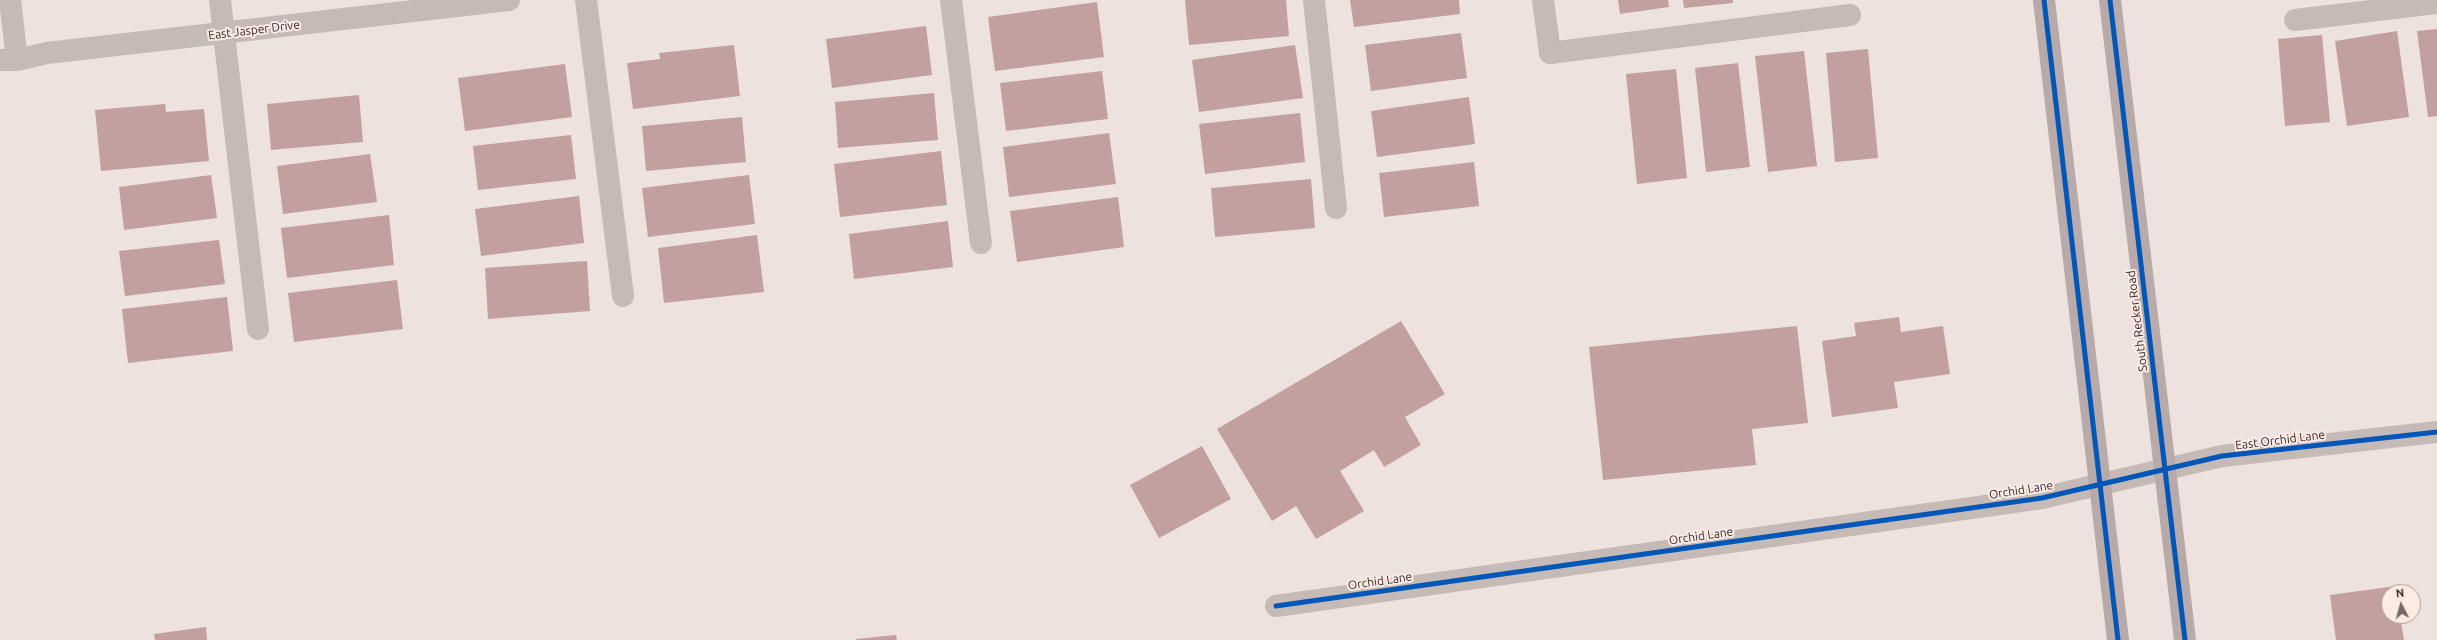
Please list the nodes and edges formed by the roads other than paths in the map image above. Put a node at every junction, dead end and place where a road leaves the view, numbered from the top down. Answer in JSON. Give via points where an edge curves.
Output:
{"nodes":[{"id":1,"x":10,"y":0,"type":"edge"},
{"id":2,"x":220,"y":0,"type":"edge"},
{"id":3,"x":509,"y":0,"type":"edge"},
{"id":4,"x":586,"y":0,"type":"edge"},
{"id":5,"x":951,"y":0,"type":"edge"},
{"id":6,"x":1314,"y":0,"type":"edge"},
{"id":7,"x":1543,"y":0,"type":"edge"},
{"id":8,"x":2044,"y":0,"type":"edge"},
{"id":9,"x":2110,"y":0,"type":"edge"},
{"id":10,"x":2437,"y":3,"type":"edge"},
{"id":11,"x":1850,"y":15,"type":"dead end"},
{"id":12,"x":2295,"y":20,"type":"dead end"},
{"id":13,"x":224,"y":33,"type":"junction"},
{"id":14,"x":8,"y":60,"type":"edge"},
{"id":15,"x":1336,"y":208,"type":"dead end"},
{"id":16,"x":981,"y":243,"type":"dead end"},
{"id":17,"x":624,"y":296,"type":"dead end"},
{"id":18,"x":258,"y":329,"type":"dead end"},
{"id":19,"x":2437,"y":432,"type":"edge"},
{"id":20,"x":2164,"y":469,"type":"junction"},
{"id":21,"x":2128,"y":479,"type":"joint"},
{"id":22,"x":2101,"y":484,"type":"junction"},
{"id":23,"x":1276,"y":606,"type":"dead end"},
{"id":24,"x":2118,"y":640,"type":"edge"},
{"id":25,"x":2185,"y":640,"type":"edge"}],
"edges":[{"from":1,"to":14,"type":"street"},
{"from":2,"to":13,"type":"street"},
{"from":3,"to":13,"type":"street","name":"East Jasper Drive"},
{"from":4,"to":17,"type":"street"},
{"from":5,"to":16,"type":"street"},
{"from":6,"to":15,"type":"street"},
{"from":7,"to":11,"type":"street","via":[[1550,53]]},
{"from":8,"to":22,"type":"main road"},
{"from":9,"to":20,"type":"main road","name":"South Recker Road"},
{"from":10,"to":12,"type":"street"},
{"from":13,"to":14,"type":"street","name":"East Jasper Drive","via":[[47,53]]},
{"from":13,"to":18,"type":"street"},
{"from":19,"to":20,"type":"street","name":"East Orchid Lane","via":[[2222,456]]},
{"from":20,"to":21,"type":"street","name":"East Orchid Lane"},
{"from":20,"to":25,"type":"main road","name":"South Recker Road"},
{"from":21,"to":22,"type":"street","name":"Orchid Lane"},
{"from":22,"to":23,"type":"street","name":"Orchid Lane","via":[[2042,498]]},
{"from":22,"to":24,"type":"main road"}]}
